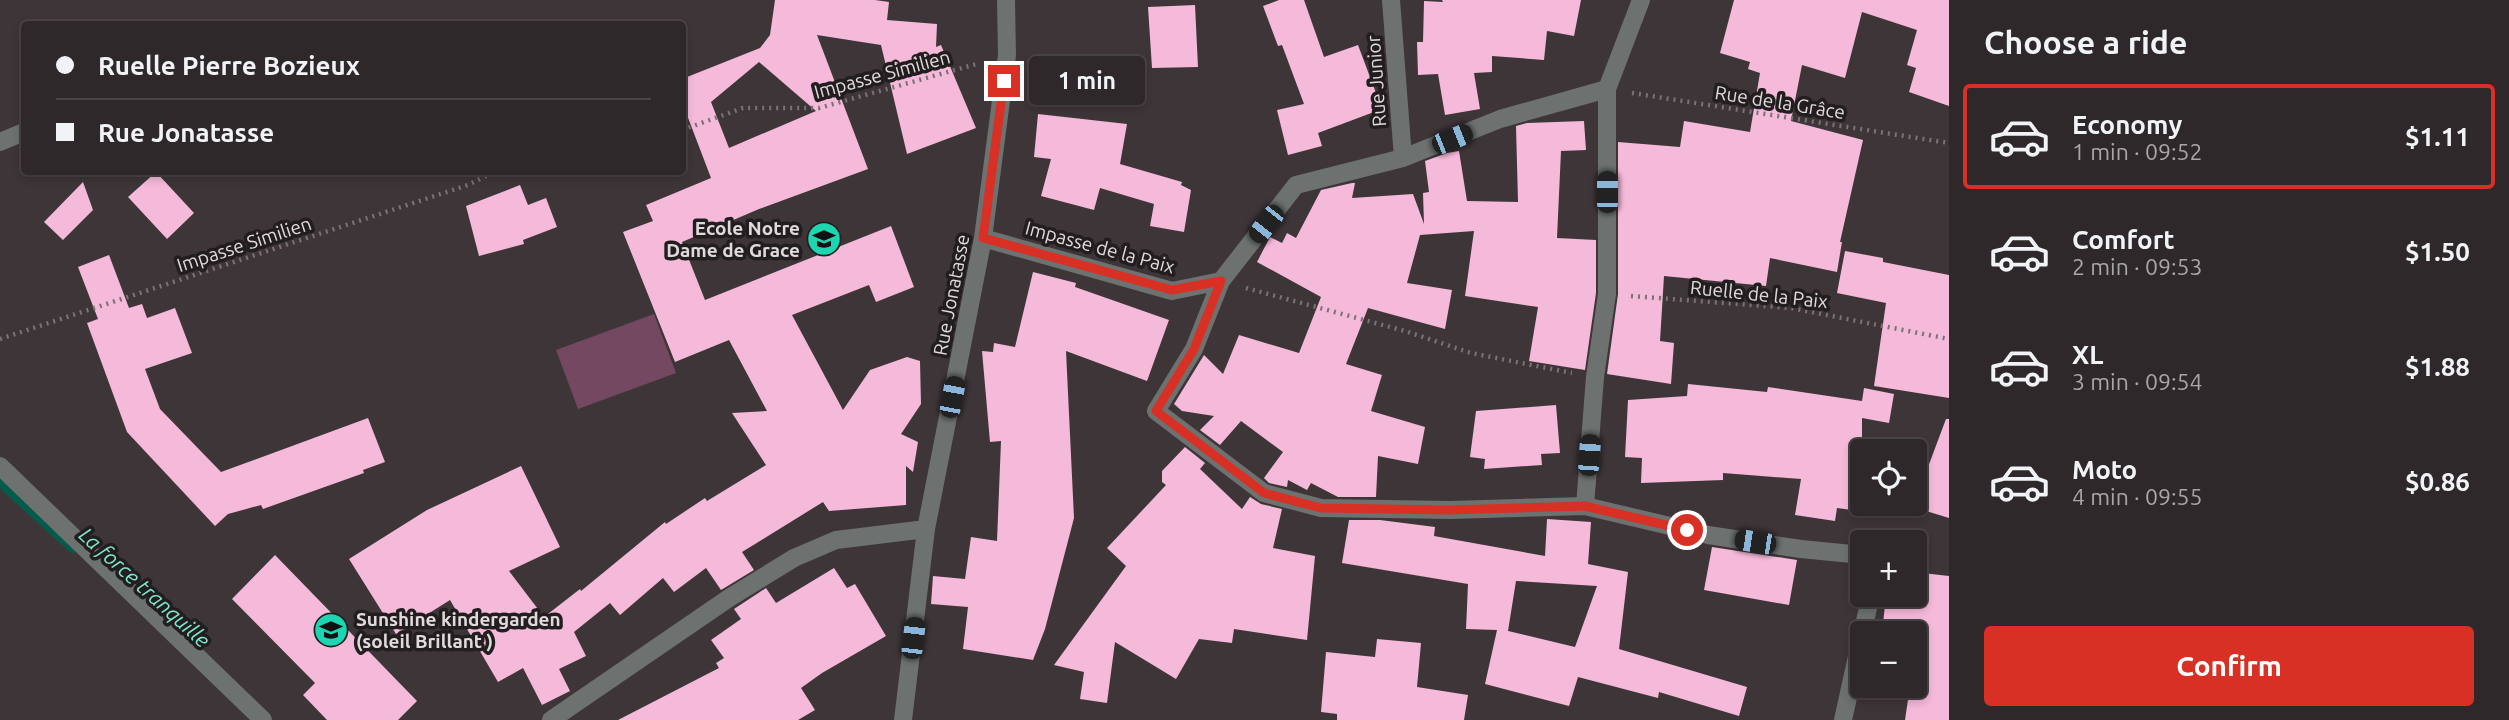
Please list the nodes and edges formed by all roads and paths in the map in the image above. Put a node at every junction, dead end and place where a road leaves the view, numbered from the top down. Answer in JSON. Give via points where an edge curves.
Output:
{"nodes":[{"id":1,"x":1006,"y":0,"type":"edge"},
{"id":2,"x":1391,"y":0,"type":"edge"},
{"id":3,"x":1641,"y":0,"type":"edge"},
{"id":4,"x":1007,"y":55,"type":"junction"},
{"id":5,"x":1606,"y":89,"type":"junction"},
{"id":6,"x":686,"y":129,"type":"edge"},
{"id":7,"x":21,"y":133,"type":"edge"},
{"id":8,"x":0,"y":142,"type":"edge"},
{"id":9,"x":1949,"y":143,"type":"edge"},
{"id":10,"x":1403,"y":158,"type":"junction"},
{"id":11,"x":488,"y":175,"type":"edge"},
{"id":12,"x":983,"y":238,"type":"junction"},
{"id":13,"x":1221,"y":281,"type":"junction"},
{"id":14,"x":1607,"y":294,"type":"junction"},
{"id":15,"x":0,"y":339,"type":"edge"},
{"id":16,"x":1949,"y":339,"type":"edge"},
{"id":17,"x":1595,"y":377,"type":"junction"},
{"id":18,"x":1,"y":470,"type":"edge"},
{"id":19,"x":1585,"y":506,"type":"junction"},
{"id":20,"x":926,"y":529,"type":"junction"},
{"id":21,"x":1850,"y":554,"type":"edge"},
{"id":22,"x":1850,"y":688,"type":"edge"},
{"id":23,"x":263,"y":720,"type":"edge"},
{"id":24,"x":551,"y":720,"type":"edge"},
{"id":25,"x":903,"y":720,"type":"edge"},
{"id":26,"x":1843,"y":720,"type":"edge"}],
"edges":[{"from":1,"to":4,"type":"street","name":"Rue Jonatasse"},
{"from":2,"to":10,"type":"street","name":"Rue Junior"},
{"from":3,"to":5,"type":"street"},
{"from":4,"to":6,"type":"path","name":"Impasse Similien","via":[[819,108],[743,108]]},
{"from":4,"to":12,"type":"street","name":"Rue Jonatasse"},
{"from":5,"to":9,"type":"path","name":"Rue de la Grâce"},
{"from":5,"to":10,"type":"street","via":[[1500,120]]},
{"from":5,"to":14,"type":"street"},
{"from":7,"to":8,"type":"street"},
{"from":10,"to":13,"type":"street","via":[[1296,185]]},
{"from":11,"to":15,"type":"path","name":"Impasse Similien"},
{"from":12,"to":13,"type":"street","name":"Impasse de la Paix","via":[[1172,290]]},
{"from":12,"to":20,"type":"street","name":"Rue Jonatasse"},
{"from":13,"to":17,"type":"path","via":[[1471,353]]},
{"from":13,"to":19,"type":"street","via":[[1194,349],[1156,411],[1264,493],[1321,508]]},
{"from":14,"to":16,"type":"path","name":"Ruelle de la Paix","via":[[1791,308]]},
{"from":14,"to":17,"type":"street"},
{"from":17,"to":19,"type":"street"},
{"from":18,"to":23,"type":"street"},
{"from":19,"to":21,"type":"street","via":[[1708,535]]},
{"from":20,"to":24,"type":"street","via":[[836,540],[794,558]]},
{"from":20,"to":25,"type":"street","name":"Rue Jonatasse"},
{"from":22,"to":26,"type":"street"}]}
